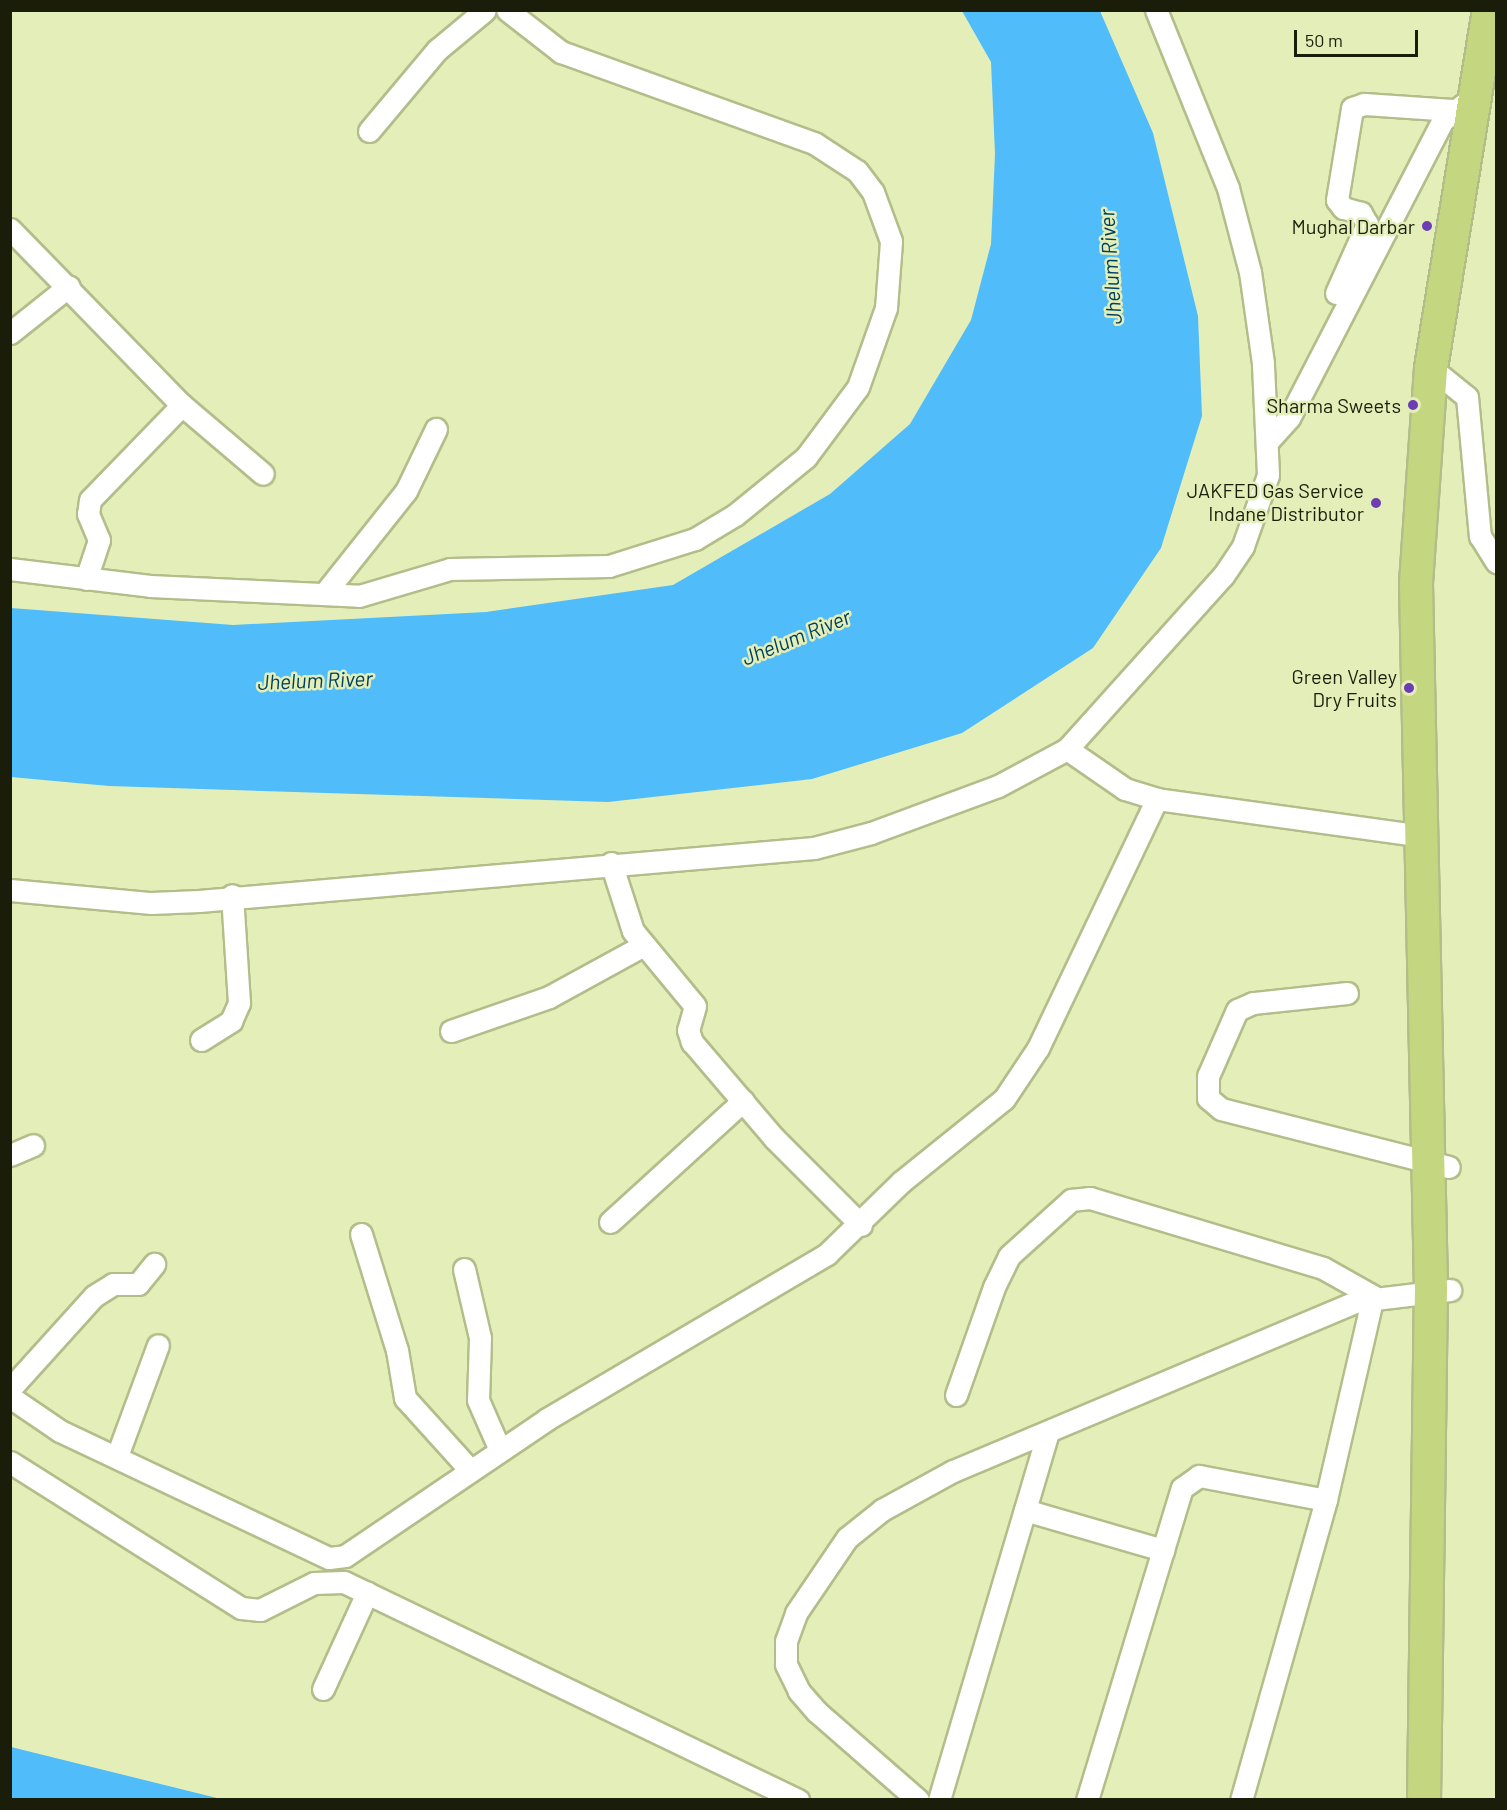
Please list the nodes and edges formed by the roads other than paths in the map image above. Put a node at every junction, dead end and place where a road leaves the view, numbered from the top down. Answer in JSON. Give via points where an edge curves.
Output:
{"nodes":[{"id":1,"x":485,"y":10,"type":"edge"},
{"id":2,"x":507,"y":10,"type":"edge"},
{"id":3,"x":1156,"y":10,"type":"edge"},
{"id":4,"x":1489,"y":10,"type":"edge"},
{"id":5,"x":1474,"y":95,"type":"edge"},
{"id":6,"x":369,"y":131,"type":"dead end"},
{"id":7,"x":10,"y":229,"type":"edge"},
{"id":8,"x":69,"y":286,"type":"junction"},
{"id":9,"x":1336,"y":293,"type":"dead end"},
{"id":10,"x":10,"y":333,"type":"edge"},
{"id":11,"x":1440,"y":373,"type":"junction"},
{"id":12,"x":182,"y":405,"type":"junction"},
{"id":13,"x":436,"y":429,"type":"dead end"},
{"id":14,"x":1269,"y":440,"type":"junction"},
{"id":15,"x":263,"y":474,"type":"dead end"},
{"id":16,"x":1497,"y":562,"type":"edge"},
{"id":17,"x":10,"y":569,"type":"edge"},
{"id":18,"x":86,"y":579,"type":"junction"},
{"id":19,"x":324,"y":594,"type":"junction"},
{"id":20,"x":1067,"y":749,"type":"junction"},
{"id":21,"x":1156,"y":799,"type":"junction"},
{"id":22,"x":1422,"y":836,"type":"junction"},
{"id":23,"x":611,"y":863,"type":"junction"},
{"id":24,"x":10,"y":890,"type":"edge"},
{"id":25,"x":232,"y":895,"type":"junction"},
{"id":26,"x":644,"y":945,"type":"junction"},
{"id":27,"x":1347,"y":993,"type":"dead end"},
{"id":28,"x":451,"y":1030,"type":"dead end"},
{"id":29,"x":201,"y":1040,"type":"dead end"},
{"id":30,"x":743,"y":1101,"type":"junction"},
{"id":31,"x":33,"y":1145,"type":"dead end"},
{"id":32,"x":10,"y":1155,"type":"edge"},
{"id":33,"x":1439,"y":1166,"type":"junction"},
{"id":34,"x":610,"y":1222,"type":"dead end"},
{"id":35,"x":861,"y":1225,"type":"junction"},
{"id":36,"x":361,"y":1234,"type":"dead end"},
{"id":37,"x":154,"y":1264,"type":"dead end"},
{"id":38,"x":464,"y":1269,"type":"dead end"},
{"id":39,"x":1441,"y":1289,"type":"junction"},
{"id":40,"x":1373,"y":1296,"type":"junction"},
{"id":41,"x":158,"y":1345,"type":"dead end"},
{"id":42,"x":10,"y":1389,"type":"edge"},
{"id":43,"x":956,"y":1395,"type":"dead end"},
{"id":44,"x":10,"y":1397,"type":"edge"},
{"id":45,"x":1048,"y":1433,"type":"junction"},
{"id":46,"x":500,"y":1450,"type":"junction"},
{"id":47,"x":117,"y":1456,"type":"junction"},
{"id":48,"x":10,"y":1462,"type":"edge"},
{"id":49,"x":470,"y":1470,"type":"junction"},
{"id":50,"x":1326,"y":1500,"type":"junction"},
{"id":51,"x":1025,"y":1510,"type":"junction"},
{"id":52,"x":1163,"y":1550,"type":"junction"},
{"id":53,"x":368,"y":1593,"type":"junction"},
{"id":54,"x":323,"y":1689,"type":"dead end"},
{"id":55,"x":798,"y":1800,"type":"edge"},
{"id":56,"x":918,"y":1800,"type":"edge"},
{"id":57,"x":939,"y":1800,"type":"edge"},
{"id":58,"x":1087,"y":1800,"type":"edge"},
{"id":59,"x":1241,"y":1800,"type":"edge"},
{"id":60,"x":1424,"y":1800,"type":"edge"},
{"id":61,"x":1443,"y":1800,"type":"edge"}],
"edges":[{"from":1,"to":6,"type":"street","via":[[437,50]]},
{"from":2,"to":19,"type":"street","via":[[561,52],[814,143],[857,171],[884,214],[891,241],[892,272],[874,348],[858,387],[806,457],[735,515],[695,539],[609,566],[450,569],[414,577],[370,596]]},
{"from":3,"to":14,"type":"street","via":[[1228,188],[1250,272]]},
{"from":4,"to":5,"type":"highway"},
{"from":5,"to":9,"type":"street","via":[[1352,108],[1337,200],[1343,208],[1361,213],[1367,224]]},
{"from":5,"to":11,"type":"highway"},
{"from":5,"to":14,"type":"street","via":[[1432,141],[1289,418]]},
{"from":7,"to":8,"type":"street"},
{"from":8,"to":10,"type":"street"},
{"from":8,"to":12,"type":"street"},
{"from":11,"to":16,"type":"street","via":[[1467,397],[1472,413],[1480,536]]},
{"from":11,"to":22,"type":"highway","via":[[1416,584]]},
{"from":11,"to":33,"type":"highway","via":[[1434,605]]},
{"from":12,"to":15,"type":"street"},
{"from":12,"to":18,"type":"street","via":[[90,500],[88,514],[99,540]]},
{"from":13,"to":19,"type":"street","via":[[406,491]]},
{"from":14,"to":20,"type":"street","via":[[1260,508],[1243,546],[1216,584]]},
{"from":17,"to":18,"type":"street"},
{"from":18,"to":19,"type":"street"},
{"from":20,"to":21,"type":"street","via":[[1125,789]]},
{"from":20,"to":23,"type":"street","via":[[998,786],[871,833],[814,848]]},
{"from":21,"to":22,"type":"street"},
{"from":21,"to":35,"type":"street","via":[[1023,1077],[985,1117],[901,1182]]},
{"from":22,"to":33,"type":"highway"},
{"from":23,"to":25,"type":"street"},
{"from":23,"to":26,"type":"street","via":[[626,917]]},
{"from":24,"to":25,"type":"street","via":[[151,903]]},
{"from":25,"to":29,"type":"street","via":[[239,1004],[231,1021]]},
{"from":26,"to":28,"type":"street","via":[[549,997]]},
{"from":26,"to":30,"type":"street","via":[[695,1006],[689,1036]]},
{"from":27,"to":33,"type":"street","via":[[1253,1003],[1237,1010],[1208,1076],[1208,1098],[1221,1109]]},
{"from":30,"to":34,"type":"street"},
{"from":30,"to":35,"type":"street"},
{"from":31,"to":32,"type":"street"},
{"from":33,"to":39,"type":"highway"},
{"from":35,"to":46,"type":"street","via":[[786,1282]]},
{"from":36,"to":49,"type":"street","via":[[397,1350],[405,1398]]},
{"from":37,"to":42,"type":"street","via":[[138,1284],[113,1284],[94,1296]]},
{"from":38,"to":46,"type":"street","via":[[480,1338],[478,1400]]},
{"from":39,"to":40,"type":"street"},
{"from":39,"to":60,"type":"highway"},
{"from":39,"to":61,"type":"highway"},
{"from":40,"to":43,"type":"street","via":[[1323,1268],[1090,1198],[1071,1200],[1009,1256],[993,1287]]},
{"from":40,"to":45,"type":"street"},
{"from":40,"to":50,"type":"street"},
{"from":41,"to":47,"type":"street"},
{"from":44,"to":47,"type":"street","via":[[60,1431]]},
{"from":45,"to":51,"type":"street"},
{"from":45,"to":56,"type":"street","via":[[953,1471],[882,1510],[847,1538],[796,1613],[786,1641],[786,1664],[799,1691]]},
{"from":46,"to":49,"type":"street"},
{"from":47,"to":49,"type":"street","via":[[338,1558]]},
{"from":48,"to":53,"type":"street","via":[[241,1608],[260,1610],[328,1580]]},
{"from":50,"to":52,"type":"street","via":[[1199,1476],[1182,1488]]},
{"from":50,"to":59,"type":"street"},
{"from":51,"to":52,"type":"street"},
{"from":51,"to":57,"type":"street"},
{"from":52,"to":58,"type":"street"},
{"from":53,"to":54,"type":"street"},
{"from":53,"to":55,"type":"street"}]}
